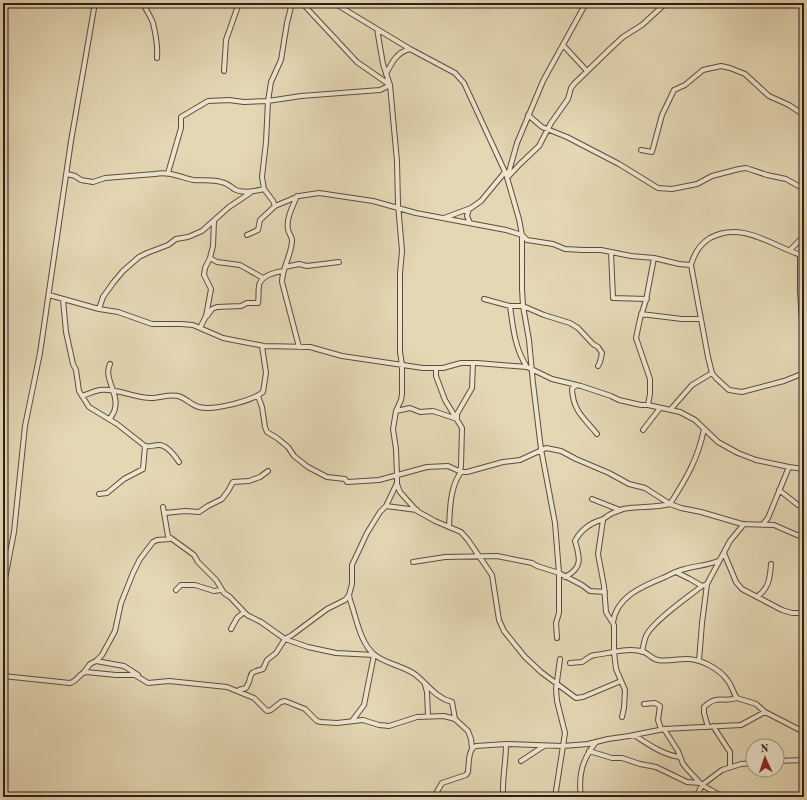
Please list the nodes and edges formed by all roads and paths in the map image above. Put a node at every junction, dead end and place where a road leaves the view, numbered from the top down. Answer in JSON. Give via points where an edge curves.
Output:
{"nodes":[{"id":1,"x":95,"y":3,"type":"edge"},
{"id":2,"x":143,"y":3,"type":"edge"},
{"id":3,"x":239,"y":3,"type":"edge"},
{"id":4,"x":292,"y":3,"type":"edge"},
{"id":5,"x":302,"y":3,"type":"edge"},
{"id":6,"x":334,"y":3,"type":"edge"},
{"id":7,"x":586,"y":3,"type":"edge"},
{"id":8,"x":666,"y":3,"type":"edge"},
{"id":9,"x":377,"y":29,"type":"junction"},
{"id":10,"x":563,"y":44,"type":"junction"},
{"id":11,"x":410,"y":49,"type":"junction"},
{"id":12,"x":157,"y":58,"type":"dead end"},
{"id":13,"x":587,"y":71,"type":"junction"},
{"id":14,"x":224,"y":72,"type":"dead end"},
{"id":15,"x":386,"y":74,"type":"junction"},
{"id":16,"x":390,"y":85,"type":"junction"},
{"id":17,"x":268,"y":101,"type":"junction"},
{"id":18,"x":804,"y":115,"type":"edge"},
{"id":19,"x":528,"y":116,"type":"junction"},
{"id":20,"x":547,"y":130,"type":"junction"},
{"id":21,"x":641,"y":150,"type":"dead end"},
{"id":22,"x":505,"y":172,"type":"junction"},
{"id":23,"x":168,"y":173,"type":"junction"},
{"id":24,"x":67,"y":174,"type":"junction"},
{"id":25,"x":507,"y":178,"type":"junction"},
{"id":26,"x":264,"y":189,"type":"junction"},
{"id":27,"x":804,"y":189,"type":"edge"},
{"id":28,"x":250,"y":192,"type":"junction"},
{"id":29,"x":297,"y":196,"type":"junction"},
{"id":30,"x":275,"y":206,"type":"junction"},
{"id":31,"x":398,"y":208,"type":"junction"},
{"id":32,"x":469,"y":209,"type":"junction"},
{"id":33,"x":443,"y":218,"type":"junction"},
{"id":34,"x":214,"y":220,"type":"junction"},
{"id":35,"x":470,"y":223,"type":"junction"},
{"id":36,"x":247,"y":235,"type":"dead end"},
{"id":37,"x":522,"y":235,"type":"junction"},
{"id":38,"x":804,"y":236,"type":"edge"},
{"id":39,"x":790,"y":250,"type":"junction"},
{"id":40,"x":611,"y":252,"type":"junction"},
{"id":41,"x":802,"y":255,"type":"edge"},
{"id":42,"x":210,"y":258,"type":"junction"},
{"id":43,"x":654,"y":258,"type":"junction"},
{"id":44,"x":339,"y":262,"type":"dead end"},
{"id":45,"x":691,"y":265,"type":"junction"},
{"id":46,"x":284,"y":269,"type":"junction"},
{"id":47,"x":264,"y":278,"type":"junction"},
{"id":48,"x":49,"y":295,"type":"junction"},
{"id":49,"x":484,"y":299,"type":"dead end"},
{"id":50,"x":647,"y":299,"type":"junction"},
{"id":51,"x":63,"y":300,"type":"junction"},
{"id":52,"x":510,"y":306,"type":"junction"},
{"id":53,"x":523,"y":306,"type":"junction"},
{"id":54,"x":98,"y":309,"type":"junction"},
{"id":55,"x":641,"y":314,"type":"junction"},
{"id":56,"x":206,"y":316,"type":"junction"},
{"id":57,"x":701,"y":319,"type":"junction"},
{"id":58,"x":200,"y":328,"type":"junction"},
{"id":59,"x":804,"y":345,"type":"edge"},
{"id":60,"x":262,"y":346,"type":"junction"},
{"id":61,"x":299,"y":346,"type":"junction"},
{"id":62,"x":804,"y":352,"type":"edge"},
{"id":63,"x":473,"y":363,"type":"junction"},
{"id":64,"x":110,"y":364,"type":"dead end"},
{"id":65,"x":402,"y":365,"type":"junction"},
{"id":66,"x":598,"y":366,"type":"dead end"},
{"id":67,"x":436,"y":368,"type":"junction"},
{"id":68,"x":527,"y":368,"type":"junction"},
{"id":69,"x":532,"y":370,"type":"junction"},
{"id":70,"x":713,"y":373,"type":"junction"},
{"id":71,"x":804,"y":373,"type":"edge"},
{"id":72,"x":576,"y":385,"type":"junction"},
{"id":73,"x":114,"y":391,"type":"junction"},
{"id":74,"x":82,"y":396,"type":"junction"},
{"id":75,"x":258,"y":396,"type":"junction"},
{"id":76,"x":648,"y":404,"type":"junction"},
{"id":77,"x":660,"y":408,"type":"junction"},
{"id":78,"x":671,"y":409,"type":"junction"},
{"id":79,"x":396,"y":411,"type":"junction"},
{"id":80,"x":110,"y":419,"type":"junction"},
{"id":81,"x":457,"y":419,"type":"junction"},
{"id":82,"x":643,"y":430,"type":"dead end"},
{"id":83,"x":704,"y":430,"type":"junction"},
{"id":84,"x":597,"y":434,"type":"dead end"},
{"id":85,"x":145,"y":446,"type":"junction"},
{"id":86,"x":541,"y":449,"type":"junction"},
{"id":87,"x":179,"y":462,"type":"dead end"},
{"id":88,"x":789,"y":467,"type":"junction"},
{"id":89,"x":804,"y":469,"type":"edge"},
{"id":90,"x":268,"y":471,"type":"dead end"},
{"id":91,"x":460,"y":472,"type":"junction"},
{"id":92,"x":397,"y":475,"type":"junction"},
{"id":93,"x":396,"y":483,"type":"junction"},
{"id":94,"x":779,"y":490,"type":"junction"},
{"id":95,"x":99,"y":494,"type":"dead end"},
{"id":96,"x":592,"y":499,"type":"dead end"},
{"id":97,"x":670,"y":504,"type":"junction"},
{"id":98,"x":798,"y":505,"type":"dead end"},
{"id":99,"x":386,"y":506,"type":"junction"},
{"id":100,"x":163,"y":507,"type":"dead end"},
{"id":101,"x":417,"y":510,"type":"junction"},
{"id":102,"x":620,"y":510,"type":"junction"},
{"id":103,"x":165,"y":513,"type":"junction"},
{"id":104,"x":602,"y":520,"type":"junction"},
{"id":105,"x":744,"y":524,"type":"junction"},
{"id":106,"x":763,"y":524,"type":"junction"},
{"id":107,"x":449,"y":527,"type":"junction"},
{"id":108,"x":804,"y":536,"type":"edge"},
{"id":109,"x":170,"y":538,"type":"junction"},
{"id":110,"x":724,"y":552,"type":"junction"},
{"id":111,"x":479,"y":558,"type":"junction"},
{"id":112,"x":719,"y":561,"type":"junction"},
{"id":113,"x":413,"y":562,"type":"dead end"},
{"id":114,"x":771,"y":564,"type":"dead end"},
{"id":115,"x":676,"y":572,"type":"junction"},
{"id":116,"x":559,"y":573,"type":"junction"},
{"id":117,"x":565,"y":577,"type":"junction"},
{"id":118,"x":707,"y":584,"type":"junction"},
{"id":119,"x":702,"y":586,"type":"junction"},
{"id":120,"x":3,"y":589,"type":"edge"},
{"id":121,"x":176,"y":590,"type":"dead end"},
{"id":122,"x":222,"y":590,"type":"junction"},
{"id":123,"x":605,"y":592,"type":"junction"},
{"id":124,"x":349,"y":595,"type":"junction"},
{"id":125,"x":757,"y":597,"type":"junction"},
{"id":126,"x":244,"y":612,"type":"junction"},
{"id":127,"x":804,"y":613,"type":"edge"},
{"id":128,"x":613,"y":622,"type":"junction"},
{"id":129,"x":231,"y":629,"type":"dead end"},
{"id":130,"x":556,"y":638,"type":"dead end"},
{"id":131,"x":285,"y":639,"type":"junction"},
{"id":132,"x":614,"y":652,"type":"junction"},
{"id":133,"x":642,"y":652,"type":"junction"},
{"id":134,"x":374,"y":655,"type":"junction"},
{"id":135,"x":560,"y":660,"type":"dead end"},
{"id":136,"x":699,"y":661,"type":"junction"},
{"id":137,"x":96,"y":662,"type":"junction"},
{"id":138,"x":570,"y":663,"type":"dead end"},
{"id":139,"x":84,"y":672,"type":"junction"},
{"id":140,"x":3,"y":676,"type":"edge"},
{"id":141,"x":139,"y":677,"type":"junction"},
{"id":142,"x":622,"y":681,"type":"junction"},
{"id":143,"x":425,"y":684,"type":"junction"},
{"id":144,"x":556,"y":684,"type":"junction"},
{"id":145,"x":238,"y":690,"type":"junction"},
{"id":146,"x":737,"y":698,"type":"junction"},
{"id":147,"x":644,"y":704,"type":"dead end"},
{"id":148,"x":765,"y":712,"type":"junction"},
{"id":149,"x":428,"y":716,"type":"junction"},
{"id":150,"x":622,"y":717,"type":"dead end"},
{"id":151,"x":455,"y":719,"type":"junction"},
{"id":152,"x":352,"y":721,"type":"junction"},
{"id":153,"x":710,"y":726,"type":"junction"},
{"id":154,"x":662,"y":729,"type":"junction"},
{"id":155,"x":804,"y":732,"type":"edge"},
{"id":156,"x":634,"y":735,"type":"junction"},
{"id":157,"x":596,"y":742,"type":"junction"},
{"id":158,"x":506,"y":744,"type":"junction"},
{"id":159,"x":544,"y":746,"type":"junction"},
{"id":160,"x":563,"y":746,"type":"junction"},
{"id":161,"x":472,"y":748,"type":"junction"},
{"id":162,"x":589,"y":751,"type":"junction"},
{"id":163,"x":680,"y":757,"type":"junction"},
{"id":164,"x":804,"y":760,"type":"edge"},
{"id":165,"x":785,"y":761,"type":"edge"},
{"id":166,"x":521,"y":762,"type":"dead end"},
{"id":167,"x":745,"y":764,"type":"edge"},
{"id":168,"x":730,"y":767,"type":"junction"},
{"id":169,"x":701,"y":784,"type":"junction"},
{"id":170,"x":434,"y":797,"type":"edge"},
{"id":171,"x":503,"y":797,"type":"edge"},
{"id":172,"x":555,"y":797,"type":"edge"},
{"id":173,"x":581,"y":797,"type":"edge"},
{"id":174,"x":696,"y":797,"type":"edge"},
{"id":175,"x":723,"y":797,"type":"edge"}],
"edges":[{"from":1,"to":24,"type":"street"},
{"from":2,"to":12,"type":"street","via":[[152,21],[158,45]]},
{"from":3,"to":14,"type":"street","via":[[226,40]]},
{"from":4,"to":17,"type":"street"},
{"from":5,"to":16,"type":"street","via":[[357,62]]},
{"from":6,"to":9,"type":"street"},
{"from":7,"to":10,"type":"street"},
{"from":8,"to":13,"type":"street","via":[[642,26],[623,37]]},
{"from":9,"to":11,"type":"street"},
{"from":9,"to":15,"type":"street"},
{"from":10,"to":13,"type":"street"},
{"from":10,"to":19,"type":"street","via":[[543,80]]},
{"from":11,"to":15,"type":"street","via":[[402,51],[397,56]]},
{"from":11,"to":22,"type":"street","via":[[459,75]]},
{"from":13,"to":20,"type":"street","via":[[571,88],[568,99]]},
{"from":15,"to":16,"type":"street"},
{"from":16,"to":17,"type":"street","via":[[380,90]]},
{"from":16,"to":31,"type":"street","via":[[397,161]]},
{"from":17,"to":23,"type":"street","via":[[208,101],[182,117]]},
{"from":17,"to":26,"type":"street","via":[[262,168]]},
{"from":18,"to":21,"type":"street","via":[[769,96],[745,74],[721,66],[703,70],[685,85],[674,90],[662,115],[652,152]]},
{"from":19,"to":20,"type":"street"},
{"from":19,"to":25,"type":"street"},
{"from":20,"to":25,"type":"street","via":[[535,151]]},
{"from":20,"to":27,"type":"street","via":[[567,137],[658,188],[672,189],[697,184],[712,176],[746,168],[786,179]]},
{"from":22,"to":25,"type":"street"},
{"from":22,"to":32,"type":"street","via":[[481,201]]},
{"from":23,"to":24,"type":"street","via":[[105,178],[93,182]]},
{"from":23,"to":28,"type":"street","via":[[193,180],[220,181],[231,185],[235,190]]},
{"from":24,"to":48,"type":"street"},
{"from":25,"to":37,"type":"street"},
{"from":26,"to":28,"type":"street"},
{"from":26,"to":30,"type":"street"},
{"from":28,"to":34,"type":"street"},
{"from":29,"to":30,"type":"street"},
{"from":29,"to":31,"type":"street","via":[[319,193],[374,201]]},
{"from":29,"to":46,"type":"street","via":[[288,221],[292,240]]},
{"from":30,"to":36,"type":"street","via":[[260,220],[258,230]]},
{"from":31,"to":33,"type":"street"},
{"from":31,"to":65,"type":"street","via":[[402,251]]},
{"from":32,"to":33,"type":"street"},
{"from":32,"to":35,"type":"street","via":[[467,216]]},
{"from":33,"to":35,"type":"street"},
{"from":34,"to":42,"type":"street"},
{"from":34,"to":54,"type":"street","via":[[202,231],[176,239],[139,257],[113,283]]},
{"from":35,"to":37,"type":"street"},
{"from":37,"to":40,"type":"street","via":[[527,240],[553,244],[565,249]]},
{"from":37,"to":53,"type":"street"},
{"from":38,"to":39,"type":"street"},
{"from":39,"to":41,"type":"street"},
{"from":39,"to":45,"type":"street","via":[[757,236],[736,231],[719,233],[698,249]]},
{"from":40,"to":43,"type":"street"},
{"from":40,"to":50,"type":"street","via":[[613,298]]},
{"from":41,"to":59,"type":"street","via":[[800,291]]},
{"from":42,"to":47,"type":"street","via":[[218,262],[240,265]]},
{"from":42,"to":56,"type":"street","via":[[204,274],[211,290]]},
{"from":43,"to":45,"type":"street"},
{"from":43,"to":50,"type":"street"},
{"from":44,"to":46,"type":"street","via":[[307,266],[299,264]]},
{"from":45,"to":57,"type":"street"},
{"from":46,"to":47,"type":"street"},
{"from":46,"to":61,"type":"street","via":[[282,282]]},
{"from":47,"to":56,"type":"street","via":[[258,286],[258,303],[217,307]]},
{"from":48,"to":51,"type":"street"},
{"from":48,"to":120,"type":"street","via":[[25,426],[14,532]]},
{"from":49,"to":52,"type":"street"},
{"from":50,"to":55,"type":"street"},
{"from":51,"to":54,"type":"street"},
{"from":51,"to":74,"type":"street","via":[[66,332]]},
{"from":52,"to":53,"type":"street"},
{"from":52,"to":68,"type":"street","via":[[518,350]]},
{"from":53,"to":66,"type":"street","via":[[578,328],[602,353]]},
{"from":53,"to":69,"type":"street"},
{"from":54,"to":58,"type":"street","via":[[117,312],[152,324],[181,324]]},
{"from":55,"to":57,"type":"street"},
{"from":55,"to":76,"type":"street","via":[[636,338],[650,379]]},
{"from":56,"to":58,"type":"street"},
{"from":57,"to":70,"type":"street"},
{"from":58,"to":60,"type":"street","via":[[223,338]]},
{"from":59,"to":62,"type":"street"},
{"from":60,"to":61,"type":"street"},
{"from":60,"to":75,"type":"street","via":[[266,373],[263,392]]},
{"from":61,"to":65,"type":"street","via":[[317,348],[342,356]]},
{"from":63,"to":67,"type":"street"},
{"from":63,"to":68,"type":"street"},
{"from":63,"to":81,"type":"street","via":[[472,388],[457,414]]},
{"from":64,"to":73,"type":"street","via":[[108,373]]},
{"from":65,"to":67,"type":"street"},
{"from":65,"to":79,"type":"street","via":[[402,394]]},
{"from":67,"to":81,"type":"street","via":[[444,400]]},
{"from":68,"to":69,"type":"street"},
{"from":69,"to":72,"type":"street","via":[[552,379]]},
{"from":69,"to":86,"type":"street"},
{"from":70,"to":71,"type":"street","via":[[729,390],[742,392]]},
{"from":70,"to":78,"type":"street","via":[[692,385]]},
{"from":72,"to":76,"type":"street","via":[[619,400]]},
{"from":72,"to":84,"type":"street","via":[[572,389],[576,408]]},
{"from":73,"to":74,"type":"street","via":[[100,390]]},
{"from":73,"to":75,"type":"street","via":[[152,398],[179,396],[197,406],[207,408],[236,404]]},
{"from":73,"to":80,"type":"street","via":[[116,408]]},
{"from":74,"to":80,"type":"street","via":[[89,407]]},
{"from":75,"to":92,"type":"street","via":[[266,430],[314,471],[327,477],[345,479],[346,482],[368,482]]},
{"from":76,"to":77,"type":"street"},
{"from":77,"to":78,"type":"street"},
{"from":77,"to":82,"type":"street"},
{"from":78,"to":83,"type":"street","via":[[688,416]]},
{"from":79,"to":81,"type":"street","via":[[410,408],[420,412],[434,411]]},
{"from":79,"to":92,"type":"street","via":[[393,429]]},
{"from":80,"to":85,"type":"street"},
{"from":81,"to":91,"type":"street","via":[[462,428]]},
{"from":83,"to":88,"type":"street","via":[[718,442],[738,453]]},
{"from":83,"to":97,"type":"street","via":[[699,453]]},
{"from":85,"to":87,"type":"street","via":[[166,447]]},
{"from":85,"to":95,"type":"street","via":[[143,469],[124,479],[107,493]]},
{"from":86,"to":91,"type":"street","via":[[520,460]]},
{"from":86,"to":97,"type":"street","via":[[561,451],[629,484],[645,488]]},
{"from":86,"to":116,"type":"street","via":[[555,523]]},
{"from":88,"to":89,"type":"street"},
{"from":88,"to":94,"type":"street"},
{"from":90,"to":103,"type":"street","via":[[250,481],[233,482],[222,499],[199,512]]},
{"from":91,"to":92,"type":"street","via":[[448,466],[427,467]]},
{"from":91,"to":107,"type":"street","via":[[452,496]]},
{"from":92,"to":93,"type":"street"},
{"from":93,"to":99,"type":"street"},
{"from":93,"to":101,"type":"street","via":[[400,492]]},
{"from":94,"to":98,"type":"street"},
{"from":94,"to":106,"type":"street"},
{"from":96,"to":102,"type":"street"},
{"from":97,"to":102,"type":"street"},
{"from":97,"to":105,"type":"street"},
{"from":99,"to":101,"type":"street"},
{"from":99,"to":124,"type":"street","via":[[367,533],[352,565]]},
{"from":100,"to":103,"type":"street"},
{"from":101,"to":107,"type":"street"},
{"from":102,"to":104,"type":"street"},
{"from":103,"to":109,"type":"street","via":[[167,534]]},
{"from":104,"to":117,"type":"street","via":[[594,522],[578,535],[575,541],[579,564]]},
{"from":104,"to":123,"type":"street","via":[[598,551]]},
{"from":105,"to":106,"type":"street"},
{"from":105,"to":110,"type":"street"},
{"from":106,"to":108,"type":"street","via":[[774,525]]},
{"from":107,"to":111,"type":"street","via":[[461,532]]},
{"from":109,"to":122,"type":"street","via":[[194,555]]},
{"from":109,"to":137,"type":"street","via":[[153,542],[136,567],[121,603],[115,631]]},
{"from":110,"to":112,"type":"street"},
{"from":110,"to":125,"type":"street","via":[[736,582],[742,589]]},
{"from":111,"to":113,"type":"street","via":[[445,557]]},
{"from":111,"to":116,"type":"street","via":[[497,556],[532,563]]},
{"from":111,"to":144,"type":"street","via":[[492,575],[499,620],[504,631],[525,657]]},
{"from":112,"to":115,"type":"street"},
{"from":112,"to":118,"type":"street"},
{"from":114,"to":125,"type":"street","via":[[769,582],[764,592]]},
{"from":115,"to":119,"type":"street"},
{"from":115,"to":128,"type":"street","via":[[627,596],[617,609]]},
{"from":116,"to":117,"type":"street"},
{"from":116,"to":130,"type":"street"},
{"from":117,"to":123,"type":"street","via":[[590,591]]},
{"from":118,"to":119,"type":"street"},
{"from":118,"to":136,"type":"street"},
{"from":119,"to":133,"type":"street","via":[[668,612],[648,632]]},
{"from":121,"to":122,"type":"street","via":[[181,584],[214,591]]},
{"from":122,"to":126,"type":"street"},
{"from":123,"to":128,"type":"street","via":[[606,612]]},
{"from":124,"to":131,"type":"street"},
{"from":124,"to":134,"type":"street","via":[[362,639]]},
{"from":125,"to":127,"type":"street","via":[[782,610]]},
{"from":126,"to":129,"type":"street"},
{"from":126,"to":131,"type":"street"},
{"from":128,"to":132,"type":"street"},
{"from":131,"to":134,"type":"street","via":[[336,653]]},
{"from":131,"to":145,"type":"street","via":[[276,653],[266,660],[264,668],[251,673],[246,688]]},
{"from":132,"to":133,"type":"street"},
{"from":132,"to":138,"type":"street"},
{"from":132,"to":142,"type":"street","via":[[616,669]]},
{"from":133,"to":136,"type":"street","via":[[657,660]]},
{"from":134,"to":143,"type":"street","via":[[408,670]]},
{"from":134,"to":152,"type":"street","via":[[364,705]]},
{"from":135,"to":144,"type":"street"},
{"from":136,"to":146,"type":"street","via":[[723,675]]},
{"from":137,"to":139,"type":"street","via":[[90,664]]},
{"from":137,"to":141,"type":"street","via":[[124,666]]},
{"from":139,"to":140,"type":"street","via":[[76,681],[70,683]]},
{"from":139,"to":141,"type":"street"},
{"from":141,"to":145,"type":"street","via":[[148,683],[169,681],[219,685]]},
{"from":142,"to":144,"type":"street","via":[[579,698]]},
{"from":142,"to":150,"type":"street","via":[[625,696]]},
{"from":143,"to":149,"type":"street"},
{"from":143,"to":151,"type":"street","via":[[444,700],[452,702]]},
{"from":144,"to":160,"type":"street","via":[[557,701],[565,733]]},
{"from":145,"to":152,"type":"street","via":[[254,698],[267,711],[285,702],[305,709],[321,722]]},
{"from":146,"to":148,"type":"street","via":[[756,704]]},
{"from":146,"to":153,"type":"street","via":[[712,700],[704,707]]},
{"from":147,"to":154,"type":"street","via":[[655,702],[660,706],[658,720]]},
{"from":148,"to":153,"type":"street","via":[[741,725]]},
{"from":148,"to":155,"type":"street"},
{"from":149,"to":151,"type":"street"},
{"from":149,"to":152,"type":"street","via":[[389,726],[366,720]]},
{"from":151,"to":161,"type":"street","via":[[469,734]]},
{"from":153,"to":154,"type":"street"},
{"from":153,"to":168,"type":"street","via":[[730,752]]},
{"from":154,"to":156,"type":"street"},
{"from":154,"to":163,"type":"street"},
{"from":156,"to":157,"type":"street"},
{"from":156,"to":163,"type":"street","via":[[672,756]]},
{"from":157,"to":160,"type":"street"},
{"from":157,"to":162,"type":"street"},
{"from":158,"to":159,"type":"street"},
{"from":158,"to":161,"type":"street","via":[[486,744]]},
{"from":158,"to":171,"type":"street"},
{"from":159,"to":160,"type":"street"},
{"from":159,"to":166,"type":"street"},
{"from":160,"to":172,"type":"street"},
{"from":161,"to":170,"type":"street","via":[[466,775],[442,783]]},
{"from":162,"to":169,"type":"street","via":[[656,767],[686,782]]},
{"from":162,"to":173,"type":"street","via":[[580,782]]},
{"from":163,"to":169,"type":"street"},
{"from":164,"to":165,"type":"street"},
{"from":167,"to":168,"type":"street"},
{"from":168,"to":169,"type":"street"},
{"from":169,"to":174,"type":"street"},
{"from":169,"to":175,"type":"street"}]}
